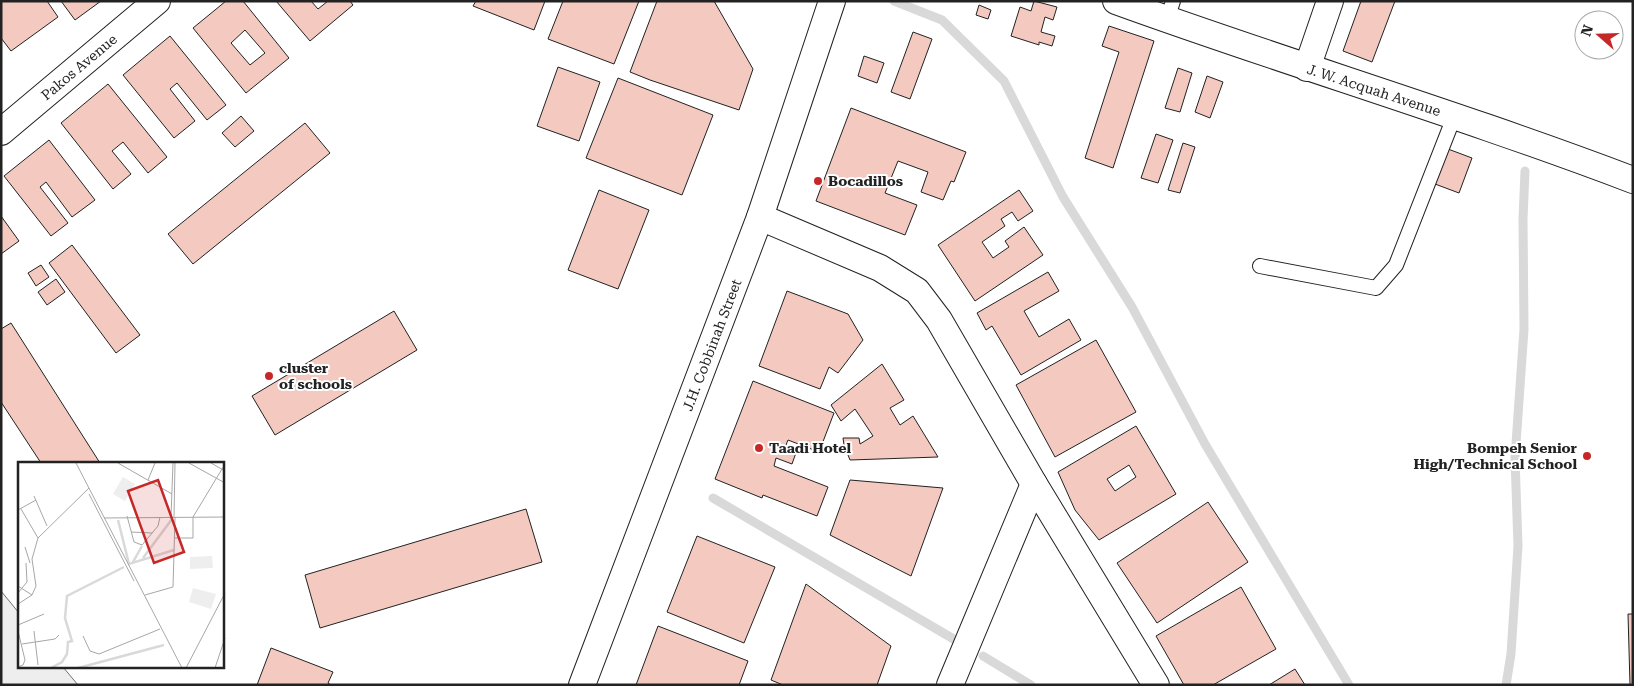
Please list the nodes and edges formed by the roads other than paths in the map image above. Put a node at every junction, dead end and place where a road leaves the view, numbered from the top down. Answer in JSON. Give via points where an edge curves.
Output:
{"nodes":[{"id":1,"x":157,"y":1,"type":"edge"},
{"id":2,"x":832,"y":1,"type":"edge"},
{"id":3,"x":1116,"y":1,"type":"edge"},
{"id":4,"x":1330,"y":1,"type":"edge"},
{"id":5,"x":1170,"y":11,"type":"edge"},
{"id":6,"x":1307,"y":68,"type":"junction"},
{"id":7,"x":1454,"y":117,"type":"junction"},
{"id":8,"x":1,"y":132,"type":"edge"},
{"id":9,"x":1633,"y":180,"type":"edge"},
{"id":10,"x":760,"y":218,"type":"junction"},
{"id":11,"x":1260,"y":266,"type":"dead end"},
{"id":12,"x":1034,"y":484,"type":"junction"},
{"id":13,"x":582,"y":685,"type":"edge"},
{"id":14,"x":950,"y":685,"type":"edge"},
{"id":15,"x":1156,"y":685,"type":"edge"}],
"edges":[{"from":1,"to":8,"type":"street","name":"Pakos Avenue"},
{"from":2,"to":10,"type":"street","name":"J.H. Cobbinah Street"},
{"from":3,"to":5,"type":"street","name":"J. W. Acquah Avenue"},
{"from":4,"to":6,"type":"street"},
{"from":5,"to":6,"type":"street","name":"J. W. Acquah Avenue"},
{"from":6,"to":7,"type":"street","name":"J. W. Acquah Avenue"},
{"from":7,"to":9,"type":"street","name":"J. W. Acquah Avenue"},
{"from":7,"to":11,"type":"lane","via":[[1396,265],[1376,288]]},
{"from":10,"to":12,"type":"street","via":[[880,268],[916,291],[939,320]]},
{"from":10,"to":13,"type":"street","name":"J.H. Cobbinah Street"},
{"from":12,"to":14,"type":"street"},
{"from":12,"to":15,"type":"street"}]}
